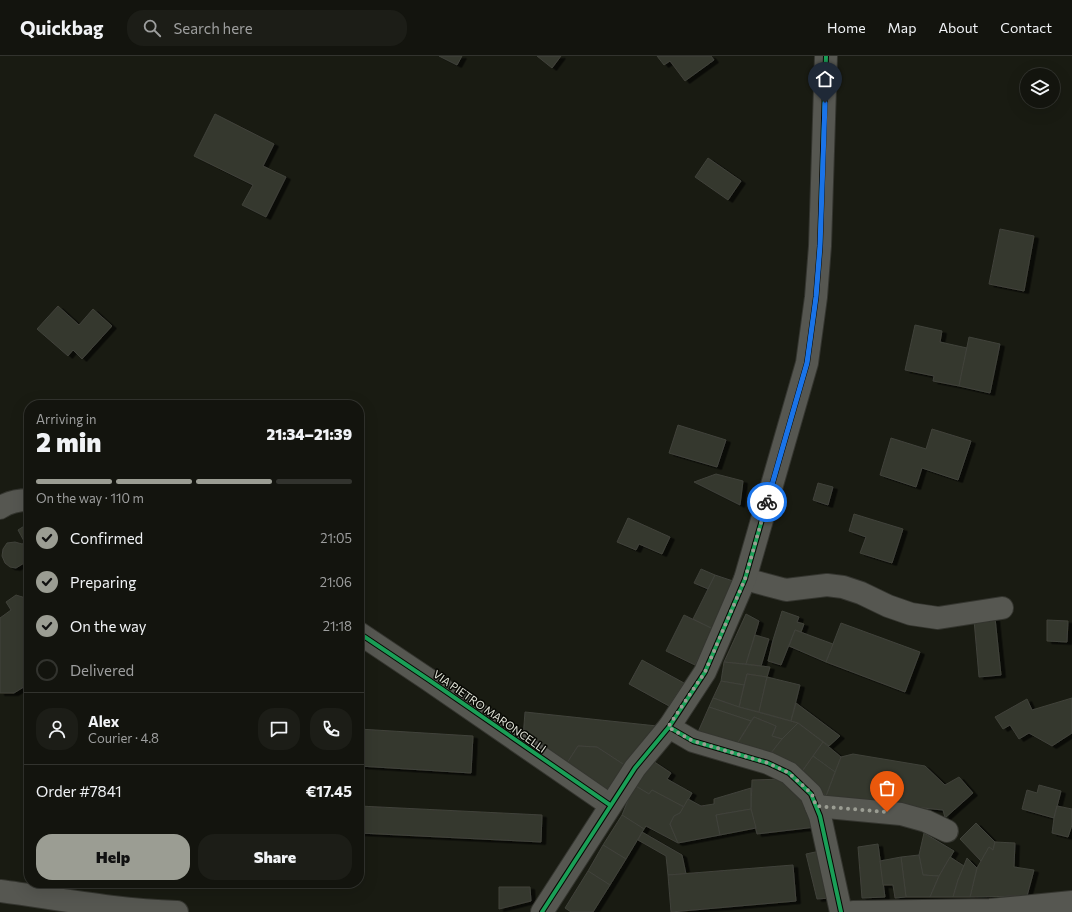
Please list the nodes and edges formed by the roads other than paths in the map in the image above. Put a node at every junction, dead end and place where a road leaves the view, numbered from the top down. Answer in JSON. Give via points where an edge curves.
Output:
{"nodes":[{"id":1,"x":826,"y":56,"type":"edge"},
{"id":2,"x":24,"y":500,"type":"edge"},
{"id":3,"x":0,"y":508,"type":"edge"},
{"id":4,"x":745,"y":579,"type":"junction"},
{"id":5,"x":1002,"y":608,"type":"dead end"},
{"id":6,"x":364,"y":636,"type":"edge"},
{"id":7,"x":668,"y":727,"type":"junction"},
{"id":8,"x":610,"y":805,"type":"junction"},
{"id":9,"x":816,"y":806,"type":"junction"},
{"id":10,"x":947,"y":831,"type":"dead end"},
{"id":11,"x":0,"y":891,"type":"edge"},
{"id":12,"x":1072,"y":902,"type":"edge"},
{"id":13,"x":991,"y":911,"type":"edge"},
{"id":14,"x":176,"y":912,"type":"edge"},
{"id":15,"x":542,"y":912,"type":"edge"},
{"id":16,"x":841,"y":912,"type":"edge"},
{"id":17,"x":853,"y":912,"type":"edge"},
{"id":18,"x":866,"y":912,"type":"edge"}],
"edges":[{"from":1,"to":4,"type":"street","via":[[820,246],[807,363]]},
{"from":2,"to":3,"type":"street"},
{"from":4,"to":5,"type":"street","via":[[786,590],[827,585],[843,587],[911,614],[938,618]]},
{"from":4,"to":7,"type":"street","via":[[705,672]]},
{"from":6,"to":8,"type":"street","name":"VIA PIETRO MARONCELLI"},
{"from":7,"to":8,"type":"street","via":[[635,768]]},
{"from":7,"to":9,"type":"street","via":[[693,741],[768,763],[789,773],[812,794]]},
{"from":8,"to":15,"type":"street"},
{"from":9,"to":10,"type":"street","via":[[901,814],[926,821]]},
{"from":9,"to":16,"type":"street"},
{"from":11,"to":14,"type":"street","via":[[103,906]]},
{"from":12,"to":13,"type":"street"},
{"from":13,"to":18,"type":"street"},
{"from":17,"to":18,"type":"street"}]}
